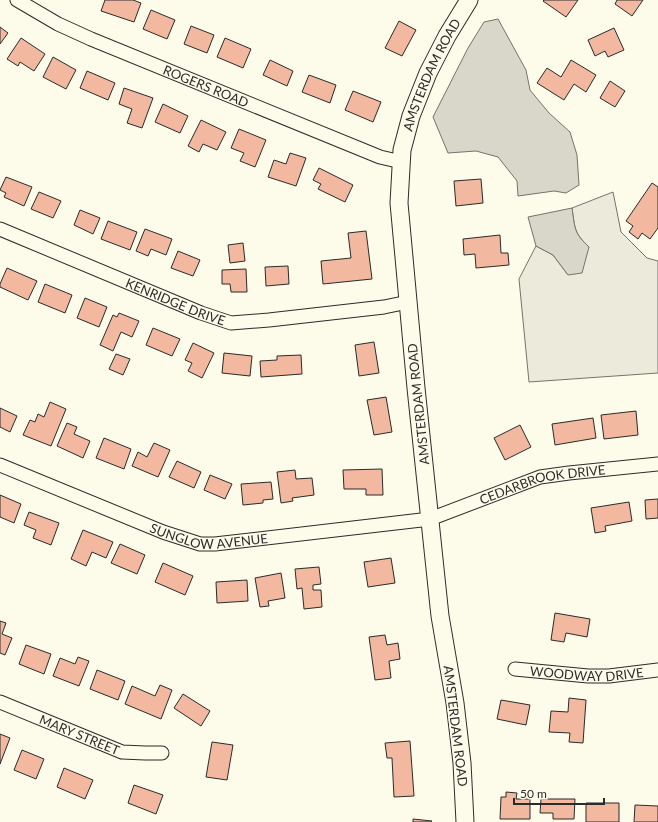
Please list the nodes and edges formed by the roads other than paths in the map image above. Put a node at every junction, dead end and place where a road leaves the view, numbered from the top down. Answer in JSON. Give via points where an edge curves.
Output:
{"nodes":[{"id":1,"x":17,"y":0,"type":"edge"},
{"id":2,"x":469,"y":0,"type":"edge"},
{"id":3,"x":401,"y":160,"type":"junction"},
{"id":4,"x":0,"y":229,"type":"edge"},
{"id":5,"x":408,"y":302,"type":"junction"},
{"id":6,"x":658,"y":464,"type":"edge"},
{"id":7,"x":0,"y":465,"type":"edge"},
{"id":8,"x":430,"y":519,"type":"junction"},
{"id":9,"x":515,"y":669,"type":"dead end"},
{"id":10,"x":658,"y":670,"type":"edge"},
{"id":11,"x":0,"y":702,"type":"edge"},
{"id":12,"x":162,"y":753,"type":"dead end"},
{"id":13,"x":465,"y":822,"type":"edge"}],
"edges":[{"from":1,"to":3,"type":"street","name":"ROGERS ROAD","via":[[58,24],[91,39],[380,157]]},
{"from":2,"to":3,"type":"main road","name":"AMSTERDAM ROAD","via":[[428,73],[410,116]]},
{"from":3,"to":5,"type":"main road","name":"AMSTERDAM ROAD","via":[[399,203]]},
{"from":4,"to":5,"type":"street","name":"KENRIDGE DRIVE","via":[[201,313],[231,323],[384,307]]},
{"from":5,"to":8,"type":"main road","name":"AMSTERDAM ROAD"},
{"from":6,"to":8,"type":"street","name":"CEDARBROOK DRIVE","via":[[569,472],[540,478]]},
{"from":7,"to":8,"type":"street","name":"SUNGLOW AVENUE","via":[[163,532],[200,544]]},
{"from":8,"to":13,"type":"main road","name":"AMSTERDAM ROAD","via":[[440,616],[462,764]]},
{"from":9,"to":10,"type":"street","name":"WOODWAY DRIVE","via":[[588,676]]},
{"from":11,"to":12,"type":"street","name":"MARY STREET","via":[[122,752]]}]}
